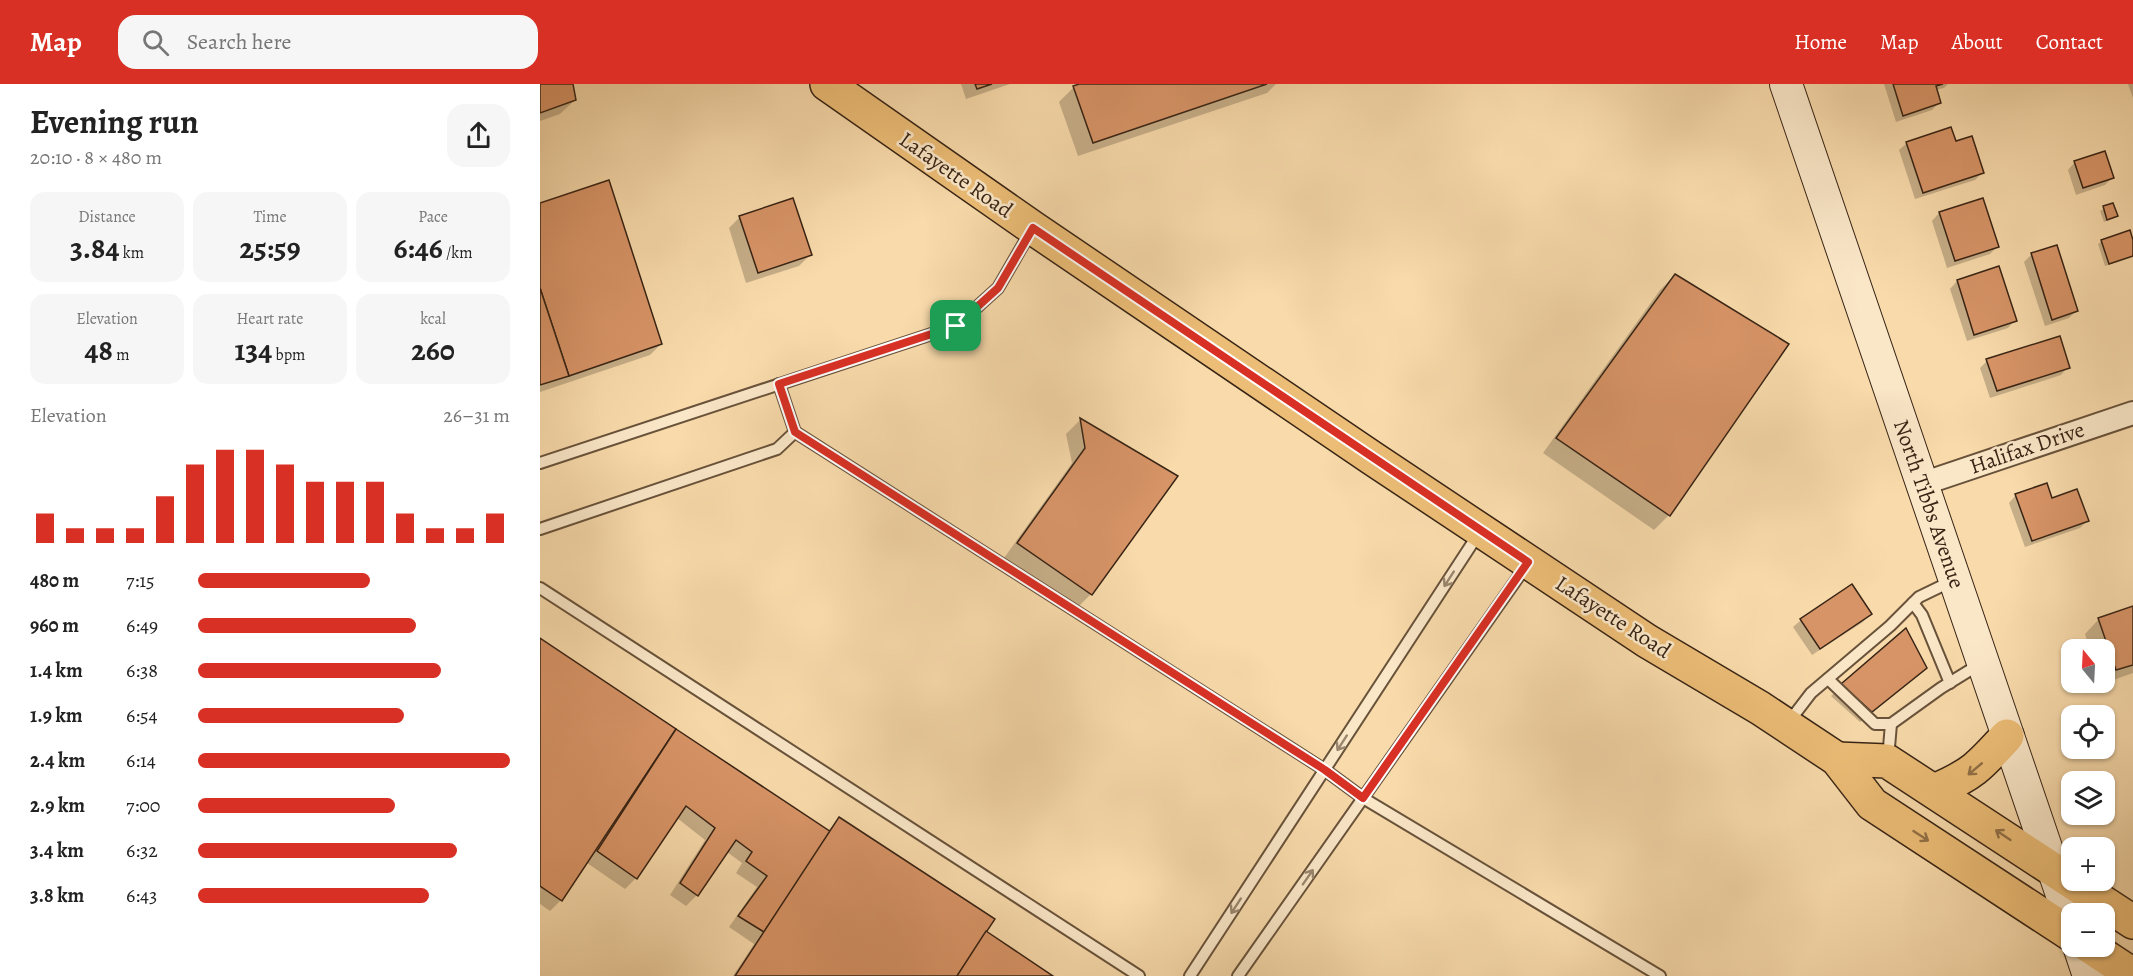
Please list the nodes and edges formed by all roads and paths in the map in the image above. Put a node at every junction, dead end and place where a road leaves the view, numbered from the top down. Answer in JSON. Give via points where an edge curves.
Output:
{"nodes":[{"id":1,"x":827,"y":84,"type":"edge"},
{"id":2,"x":1786,"y":84,"type":"edge"},
{"id":3,"x":1033,"y":228,"type":"junction"},
{"id":4,"x":779,"y":384,"type":"junction"},
{"id":5,"x":2133,"y":413,"type":"edge"},
{"id":6,"x":795,"y":432,"type":"junction"},
{"id":7,"x":540,"y":463,"type":"edge"},
{"id":8,"x":1922,"y":484,"type":"junction"},
{"id":9,"x":540,"y":529,"type":"edge"},
{"id":10,"x":1481,"y":530,"type":"junction"},
{"id":11,"x":1528,"y":562,"type":"junction"},
{"id":12,"x":1954,"y":580,"type":"junction"},
{"id":13,"x":540,"y":588,"type":"edge"},
{"id":14,"x":1913,"y":603,"type":"junction"},
{"id":15,"x":1983,"y":663,"type":"junction"},
{"id":16,"x":1828,"y":679,"type":"junction"},
{"id":17,"x":1950,"y":683,"type":"junction"},
{"id":18,"x":1891,"y":724,"type":"junction"},
{"id":19,"x":1786,"y":725,"type":"junction"},
{"id":20,"x":2007,"y":736,"type":"junction"},
{"id":21,"x":1837,"y":759,"type":"junction"},
{"id":22,"x":1887,"y":761,"type":"junction"},
{"id":23,"x":1325,"y":770,"type":"junction"},
{"id":24,"x":1934,"y":791,"type":"junction"},
{"id":25,"x":1363,"y":798,"type":"junction"},
{"id":26,"x":2052,"y":867,"type":"junction"},
{"id":27,"x":2065,"y":903,"type":"edge"},
{"id":28,"x":2133,"y":922,"type":"edge"},
{"id":29,"x":2061,"y":928,"type":"edge"},
{"id":30,"x":2082,"y":957,"type":"edge"},
{"id":31,"x":2106,"y":957,"type":"edge"},
{"id":32,"x":2133,"y":975,"type":"edge"},
{"id":33,"x":1139,"y":976,"type":"edge"},
{"id":34,"x":1190,"y":976,"type":"edge"},
{"id":35,"x":1238,"y":976,"type":"edge"},
{"id":36,"x":1660,"y":976,"type":"edge"},
{"id":37,"x":2088,"y":976,"type":"edge"}],
"edges":[{"from":1,"to":3,"type":"main road","name":"Lafayette Road"},
{"from":2,"to":8,"type":"street","name":"North Tibbs Avenue"},
{"from":3,"to":4,"type":"lane","via":[[998,288],[956,326]]},
{"from":3,"to":10,"type":"main road","name":"Lafayette Road"},
{"from":4,"to":6,"type":"lane"},
{"from":4,"to":7,"type":"lane"},
{"from":5,"to":8,"type":"street","name":"Halifax Drive"},
{"from":6,"to":9,"type":"lane","via":[[777,449]]},
{"from":6,"to":23,"type":"lane"},
{"from":8,"to":12,"type":"street","name":"North Tibbs Avenue"},
{"from":10,"to":11,"type":"main road","name":"Lafayette Road"},
{"from":10,"to":23,"type":"lane","one_way":true},
{"from":11,"to":19,"type":"main road","name":"Lafayette Road","via":[[1647,641]]},
{"from":11,"to":25,"type":"lane"},
{"from":12,"to":14,"type":"lane"},
{"from":12,"to":15,"type":"street","name":"North Tibbs Avenue"},
{"from":13,"to":33,"type":"lane"},
{"from":14,"to":16,"type":"lane"},
{"from":14,"to":17,"type":"lane","via":[[1922,615]]},
{"from":15,"to":17,"type":"lane"},
{"from":15,"to":20,"type":"street","name":"North Tibbs Avenue"},
{"from":16,"to":18,"type":"lane","via":[[1875,724]]},
{"from":16,"to":19,"type":"lane","via":[[1811,693]]},
{"from":17,"to":18,"type":"lane"},
{"from":18,"to":22,"type":"lane"},
{"from":19,"to":21,"type":"main road","name":"Lafayette Road"},
{"from":20,"to":24,"type":"main road","one_way":true,"via":[[1968,776]]},
{"from":20,"to":26,"type":"street","name":"North Tibbs Avenue"},
{"from":21,"to":22,"type":"main road"},
{"from":21,"to":29,"type":"main road","name":"Lafayette Road","one_way":true,"via":[[1872,804]]},
{"from":22,"to":24,"type":"main road"},
{"from":23,"to":25,"type":"lane"},
{"from":23,"to":34,"type":"lane","one_way":true},
{"from":26,"to":24,"type":"main road","one_way":true},
{"from":35,"to":25,"type":"lane","one_way":true},
{"from":25,"to":36,"type":"lane"},
{"from":26,"to":27,"type":"street","name":"North Tibbs Avenue"},
{"from":26,"to":28,"type":"main road"},
{"from":30,"to":37,"type":"street"},
{"from":31,"to":32,"type":"main road"}]}
